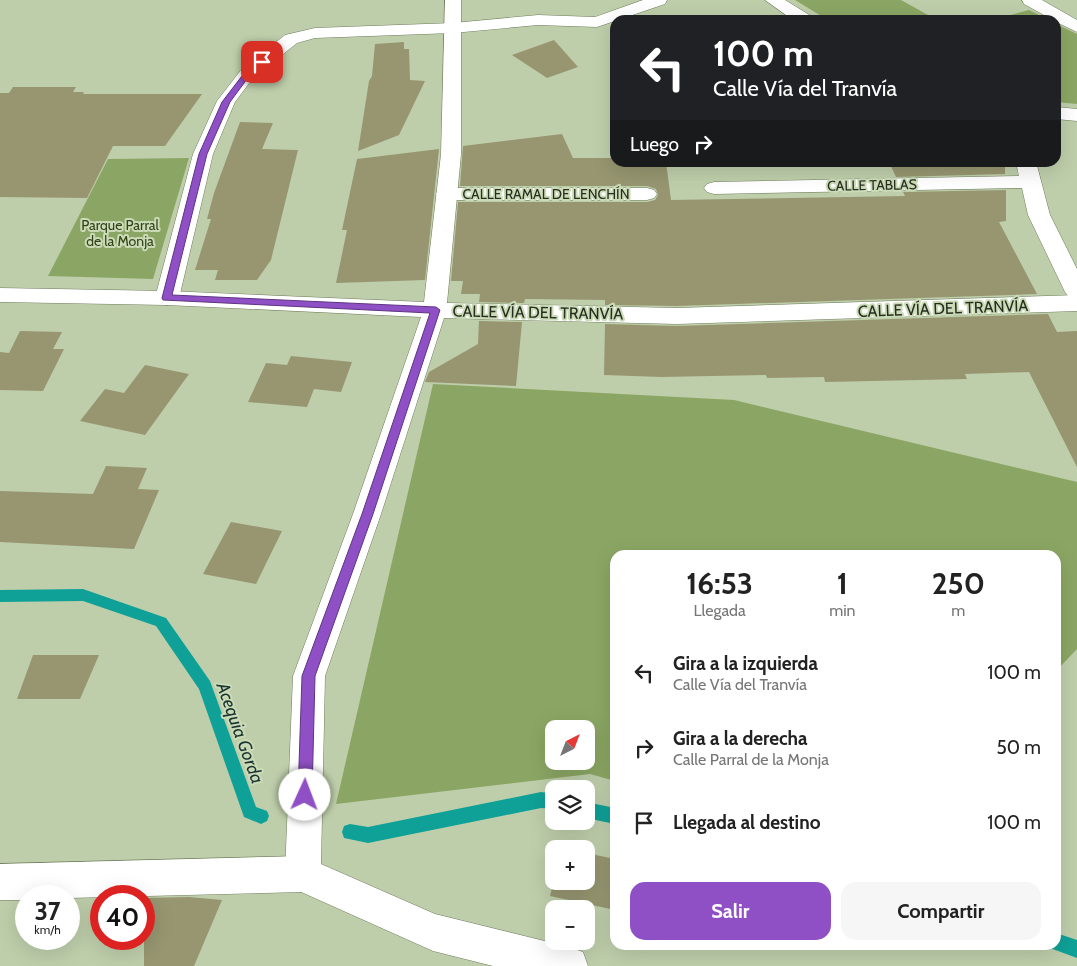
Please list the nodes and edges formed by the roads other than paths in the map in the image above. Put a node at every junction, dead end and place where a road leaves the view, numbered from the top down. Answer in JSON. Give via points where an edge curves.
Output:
{"nodes":[{"id":1,"x":453,"y":0,"type":"edge"},
{"id":2,"x":659,"y":0,"type":"edge"},
{"id":3,"x":773,"y":0,"type":"edge"},
{"id":4,"x":1030,"y":0,"type":"edge"},
{"id":5,"x":617,"y":15,"type":"edge"},
{"id":6,"x":797,"y":15,"type":"edge"},
{"id":7,"x":1056,"y":15,"type":"edge"},
{"id":8,"x":610,"y":17,"type":"edge"},
{"id":9,"x":1061,"y":18,"type":"edge"},
{"id":10,"x":1077,"y":27,"type":"edge"},
{"id":11,"x":453,"y":28,"type":"junction"},
{"id":12,"x":1061,"y":113,"type":"edge"},
{"id":13,"x":1077,"y":115,"type":"edge"},
{"id":14,"x":1027,"y":172,"type":"edge"},
{"id":15,"x":714,"y":188,"type":"dead end"},
{"id":16,"x":446,"y":194,"type":"junction"},
{"id":17,"x":647,"y":194,"type":"dead end"},
{"id":18,"x":1077,"y":292,"type":"edge"},
{"id":19,"x":0,"y":295,"type":"edge"},
{"id":20,"x":167,"y":298,"type":"junction"},
{"id":21,"x":1077,"y":303,"type":"edge"},
{"id":22,"x":436,"y":310,"type":"junction"},
{"id":23,"x":303,"y":874,"type":"junction"},
{"id":24,"x":0,"y":882,"type":"edge"},
{"id":25,"x":569,"y":966,"type":"edge"}],
"edges":[{"from":1,"to":11,"type":"street","name":"CALLE RAMAL DE LENCHÍN"},
{"from":2,"to":5,"type":"street"},
{"from":3,"to":6,"type":"street"},
{"from":4,"to":7,"type":"street"},
{"from":8,"to":11,"type":"street","via":[[597,22],[538,20]]},
{"from":9,"to":10,"type":"street"},
{"from":11,"to":16,"type":"street","name":"CALLE RAMAL DE LENCHÍN","via":[[451,154]]},
{"from":11,"to":20,"type":"street","via":[[315,33],[290,39],[247,74],[226,102],[203,154]]},
{"from":12,"to":13,"type":"street"},
{"from":14,"to":15,"type":"street","name":"CALLE TABLAS"},
{"from":14,"to":18,"type":"street","name":"CALLE TABLAS","via":[[1039,216]]},
{"from":16,"to":17,"type":"street","name":"CALLE RAMAL DE LENCHÍN"},
{"from":16,"to":22,"type":"street","name":"CALLE RAMAL DE LENCHÍN"},
{"from":19,"to":20,"type":"street","name":"CALLE VÍA DEL TRANVÍA"},
{"from":20,"to":22,"type":"street","name":"CALLE VÍA DEL TRANVÍA"},
{"from":21,"to":22,"type":"street","name":"CALLE VÍA DEL TRANVÍA","via":[[677,316]]},
{"from":22,"to":23,"type":"street","name":"CALLE RAMAL DE LENCHÍN","via":[[309,676]]},
{"from":23,"to":24,"type":"street"},
{"from":23,"to":25,"type":"street","via":[[433,932]]}]}
